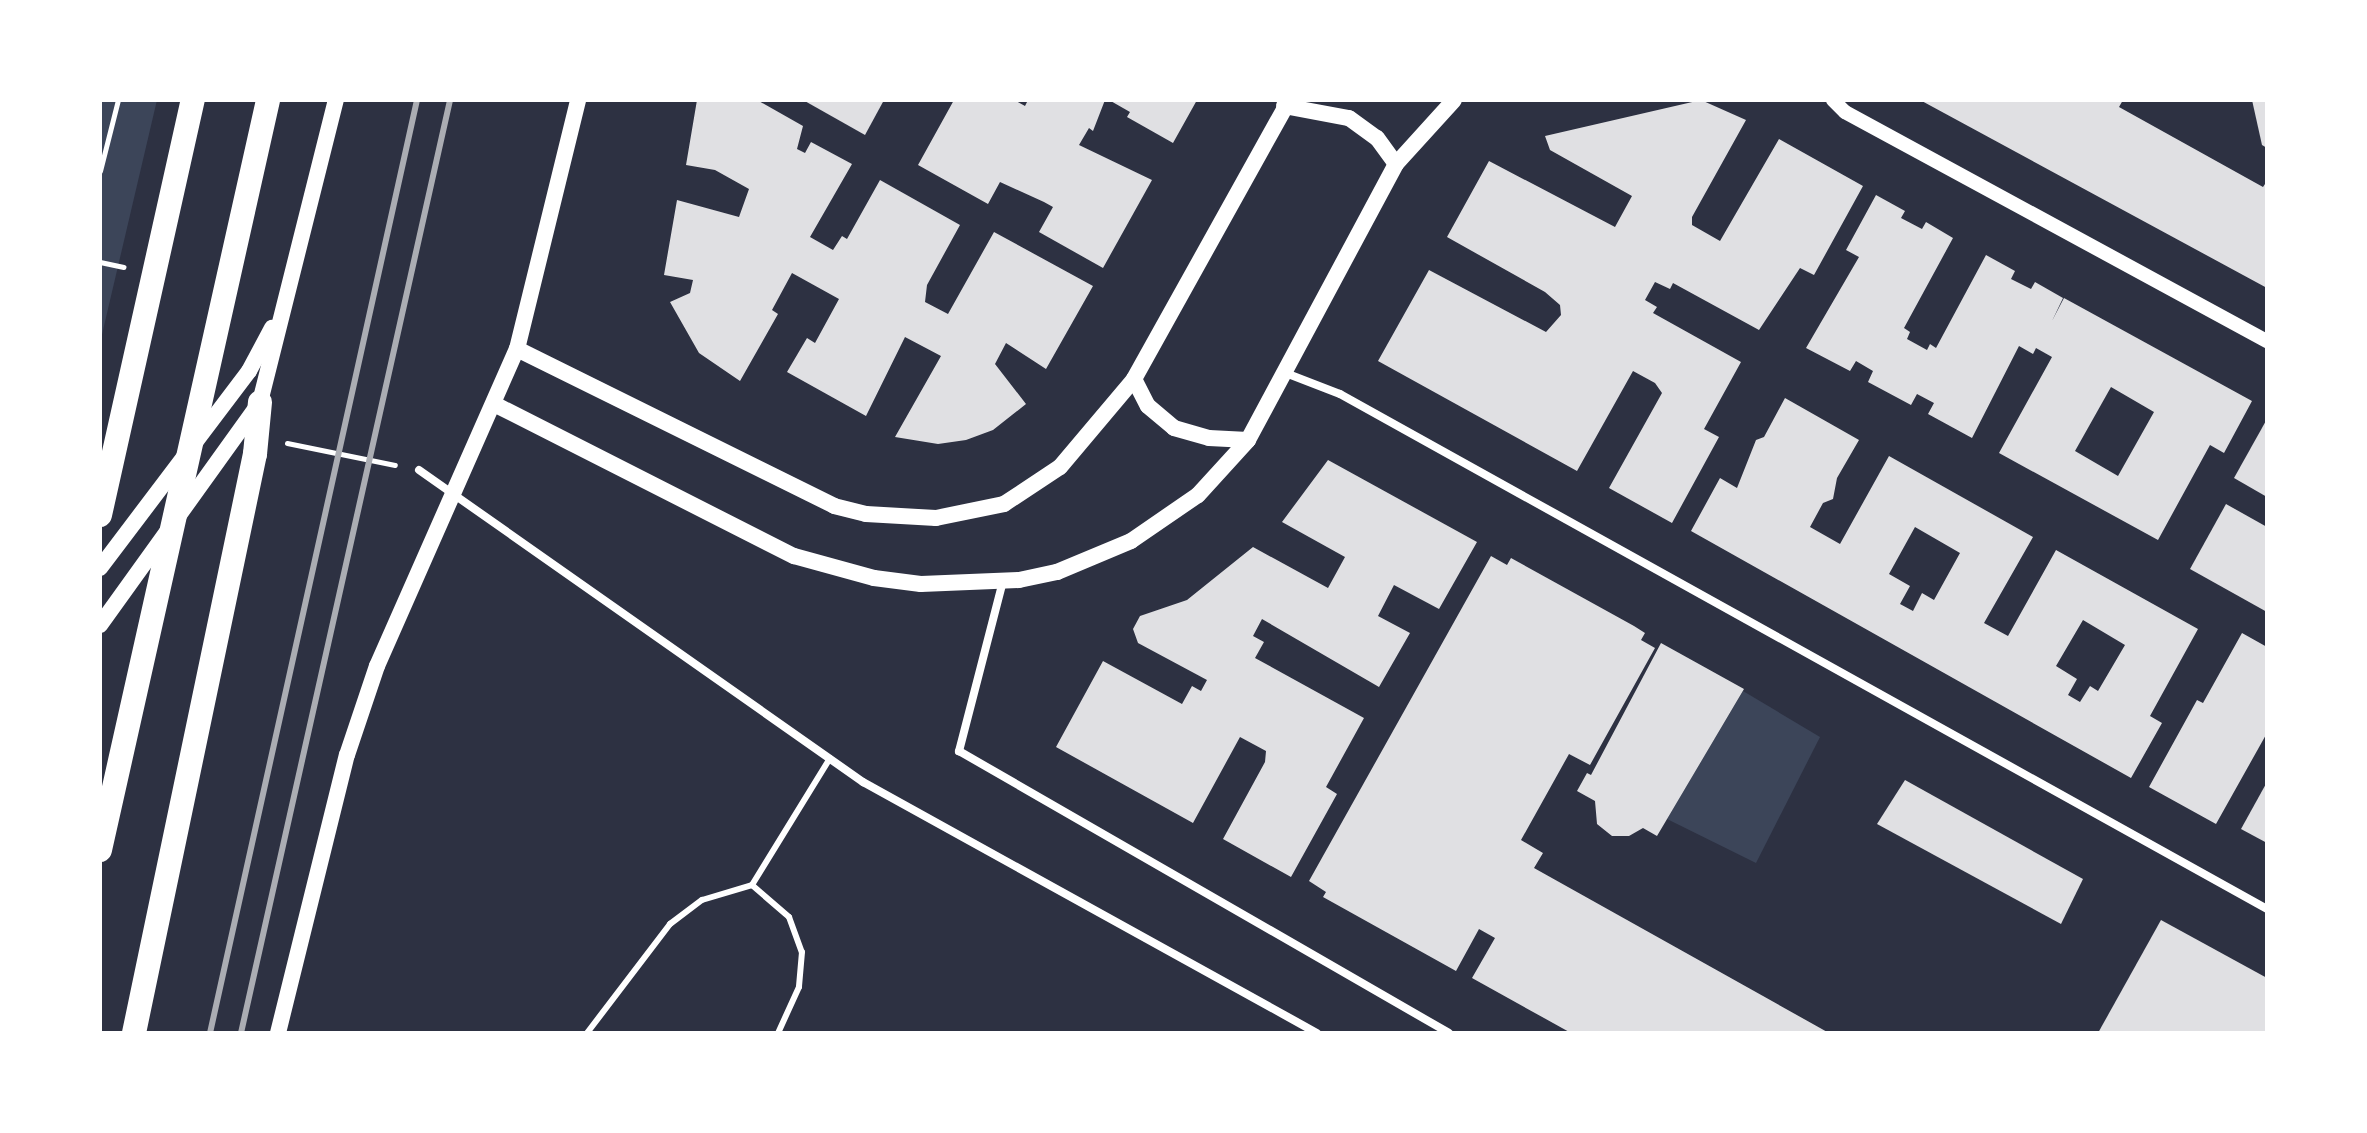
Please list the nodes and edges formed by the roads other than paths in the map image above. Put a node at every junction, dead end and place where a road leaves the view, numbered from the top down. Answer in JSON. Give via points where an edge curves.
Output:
{"nodes":[{"id":1,"x":193,"y":100,"type":"edge"},
{"id":2,"x":268,"y":100,"type":"edge"},
{"id":3,"x":336,"y":100,"type":"edge"},
{"id":4,"x":578,"y":100,"type":"edge"},
{"id":5,"x":1454,"y":100,"type":"edge"},
{"id":6,"x":1833,"y":100,"type":"edge"},
{"id":7,"x":1287,"y":103,"type":"edge"},
{"id":8,"x":1396,"y":164,"type":"junction"},
{"id":9,"x":284,"y":306,"type":"junction"},
{"id":10,"x":2267,"y":341,"type":"edge"},
{"id":11,"x":517,"y":349,"type":"junction"},
{"id":12,"x":1283,"y":371,"type":"junction"},
{"id":13,"x":1134,"y":379,"type":"junction"},
{"id":14,"x":260,"y":402,"type":"junction"},
{"id":15,"x":496,"y":405,"type":"junction"},
{"id":16,"x":1248,"y":440,"type":"junction"},
{"id":17,"x":419,"y":470,"type":"road end"},
{"id":18,"x":100,"y":515,"type":"edge"},
{"id":19,"x":100,"y":568,"type":"edge"},
{"id":20,"x":1003,"y":581,"type":"junction"},
{"id":21,"x":100,"y":625,"type":"edge"},
{"id":22,"x":830,"y":758,"type":"junction"},
{"id":23,"x":100,"y":850,"type":"edge"},
{"id":24,"x":752,"y":885,"type":"junction"},
{"id":25,"x":2267,"y":909,"type":"edge"},
{"id":26,"x":134,"y":1033,"type":"edge"},
{"id":27,"x":278,"y":1033,"type":"edge"},
{"id":28,"x":587,"y":1033,"type":"edge"},
{"id":29,"x":778,"y":1033,"type":"edge"},
{"id":30,"x":1317,"y":1033,"type":"edge"},
{"id":31,"x":1449,"y":1033,"type":"edge"}],
"edges":[{"from":1,"to":18,"type":"highway"},
{"from":2,"to":23,"type":"highway"},
{"from":3,"to":9,"type":"main road"},
{"from":4,"to":11,"type":"main road"},
{"from":5,"to":8,"type":"main road"},
{"from":6,"to":10,"type":"street","via":[[1845,112]]},
{"from":7,"to":8,"type":"main road","via":[[1349,118],[1377,138]]},
{"from":7,"to":13,"type":"main road"},
{"from":8,"to":12,"type":"main road"},
{"from":9,"to":14,"type":"main road"},
{"from":9,"to":19,"type":"main road","via":[[249,371]]},
{"from":11,"to":13,"type":"main road","via":[[834,506],[866,514],[936,518],[1004,504],[1033,488],[1088,439]]},
{"from":11,"to":15,"type":"main road"},
{"from":12,"to":16,"type":"main road"},
{"from":12,"to":25,"type":"street","via":[[1340,394]]},
{"from":13,"to":16,"type":"main road","via":[[1148,406],[1174,428],[1209,438]]},
{"from":14,"to":21,"type":"main road"},
{"from":14,"to":26,"type":"highway","via":[[255,454]]},
{"from":15,"to":20,"type":"main road","via":[[681,504],[794,556],[874,578],[921,584]]},
{"from":15,"to":27,"type":"main road","via":[[377,666],[347,755]]},
{"from":16,"to":20,"type":"main road","via":[[1198,495],[1131,541],[1057,572]]},
{"from":17,"to":22,"type":"street"},
{"from":20,"to":31,"type":"street","via":[[959,751]]},
{"from":22,"to":24,"type":"lane"},
{"from":22,"to":30,"type":"street","via":[[863,782]]},
{"from":24,"to":28,"type":"lane","via":[[702,900],[670,924]]},
{"from":24,"to":29,"type":"lane","via":[[789,917],[802,952],[799,987]]}]}
